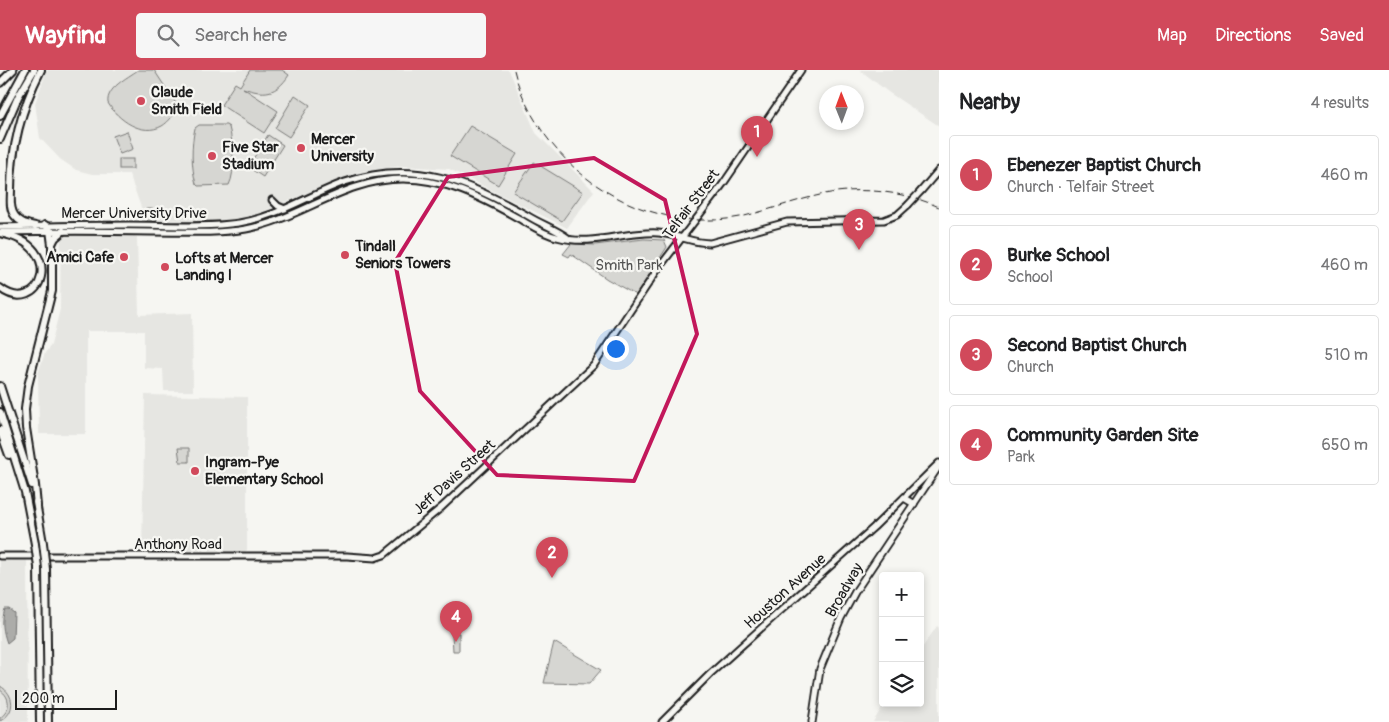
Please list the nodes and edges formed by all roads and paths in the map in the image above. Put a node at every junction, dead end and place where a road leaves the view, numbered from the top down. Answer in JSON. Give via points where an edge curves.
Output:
{"nodes":[{"id":1,"x":13,"y":70,"type":"edge"},
{"id":2,"x":24,"y":70,"type":"edge"},
{"id":3,"x":34,"y":70,"type":"edge"},
{"id":4,"x":41,"y":70,"type":"edge"},
{"id":5,"x":802,"y":70,"type":"edge"},
{"id":6,"x":0,"y":83,"type":"edge"},
{"id":7,"x":0,"y":116,"type":"edge"},
{"id":8,"x":0,"y":138,"type":"edge"},
{"id":9,"x":939,"y":170,"type":"edge"},
{"id":10,"x":272,"y":200,"type":"dead end"},
{"id":11,"x":286,"y":209,"type":"junction"},
{"id":12,"x":35,"y":226,"type":"junction"},
{"id":13,"x":45,"y":226,"type":"junction"},
{"id":14,"x":0,"y":227,"type":"edge"},
{"id":15,"x":63,"y":231,"type":"junction"},
{"id":16,"x":0,"y":232,"type":"edge"},
{"id":17,"x":50,"y":232,"type":"junction"},
{"id":18,"x":682,"y":238,"type":"junction"},
{"id":19,"x":570,"y":239,"type":"junction"},
{"id":20,"x":52,"y":245,"type":"junction"},
{"id":21,"x":0,"y":288,"type":"edge"},
{"id":22,"x":0,"y":386,"type":"edge"},
{"id":23,"x":560,"y":397,"type":"joint"},
{"id":24,"x":0,"y":412,"type":"edge"},
{"id":25,"x":0,"y":430,"type":"edge"},
{"id":26,"x":939,"y":464,"type":"edge"},
{"id":27,"x":927,"y":484,"type":"junction"},
{"id":28,"x":914,"y":487,"type":"junction"},
{"id":29,"x":25,"y":492,"type":"junction"},
{"id":30,"x":904,"y":498,"type":"junction"},
{"id":31,"x":914,"y":504,"type":"junction"},
{"id":32,"x":37,"y":506,"type":"junction"},
{"id":33,"x":0,"y":556,"type":"edge"},
{"id":34,"x":355,"y":556,"type":"joint"},
{"id":35,"x":38,"y":722,"type":"edge"},
{"id":36,"x":48,"y":722,"type":"edge"},
{"id":37,"x":662,"y":722,"type":"edge"},
{"id":38,"x":812,"y":722,"type":"edge"}],
"edges":[{"from":1,"to":6,"type":"highway"},
{"from":2,"to":7,"type":"highway"},
{"from":3,"to":8,"type":"highway"},
{"from":4,"to":12,"type":"highway","via":[[19,126],[11,181],[14,215],[23,223]]},
{"from":5,"to":18,"type":"street","name":"Telfair Street"},
{"from":9,"to":18,"type":"street","bridge":true,"via":[[908,205],[892,217],[873,222],[787,222],[710,243]]},
{"from":10,"to":11,"type":"street"},
{"from":11,"to":13,"type":"street","name":"Mercer University Drive","via":[[240,223],[213,225]]},
{"from":11,"to":19,"type":"street","name":"Mercer University Drive","via":[[358,179],[390,173],[422,174],[473,187]]},
{"from":12,"to":13,"type":"street","name":"Mercer University Drive"},
{"from":12,"to":14,"type":"street","name":"Mercer University Drive"},
{"from":13,"to":17,"type":"highway"},
{"from":15,"to":17,"type":"street","name":"Mercer University Drive"},
{"from":15,"to":19,"type":"street","name":"Mercer University Drive","via":[[229,231],[267,223],[355,186],[391,180],[417,180],[468,192],[556,237]]},
{"from":15,"to":20,"type":"highway"},
{"from":16,"to":17,"type":"street","name":"Mercer University Drive"},
{"from":16,"to":21,"type":"highway","via":[[31,247],[41,261],[43,273],[35,289],[24,295],[11,294]]},
{"from":17,"to":20,"type":"highway"},
{"from":18,"to":19,"type":"street","via":[[656,233],[594,240]]},
{"from":18,"to":23,"type":"street","name":"Telfair Street","via":[[594,365]]},
{"from":20,"to":32,"type":"highway","via":[[52,291],[25,409]]},
{"from":22,"to":32,"type":"highway"},
{"from":23,"to":34,"type":"street","name":"Jeff Davis Street","via":[[384,555],[374,558]]},
{"from":24,"to":29,"type":"highway"},
{"from":25,"to":29,"type":"highway"},
{"from":26,"to":27,"type":"main road","name":"Broadway"},
{"from":26,"to":28,"type":"street","name":"Houston Avenue"},
{"from":27,"to":28,"type":"street"},
{"from":27,"to":31,"type":"main road","name":"Broadway"},
{"from":28,"to":30,"type":"street","name":"Houston Avenue"},
{"from":29,"to":35,"type":"highway","bridge":true,"via":[[38,567]]},
{"from":30,"to":31,"type":"main road"},
{"from":30,"to":37,"type":"street","name":"Houston Avenue","via":[[710,674]]},
{"from":31,"to":38,"type":"main road","name":"Broadway","via":[[855,592],[835,630],[820,669]]},
{"from":32,"to":36,"type":"highway","bridge":true,"via":[[46,568]]},
{"from":33,"to":34,"type":"street","name":"Anthony Road"}]}
